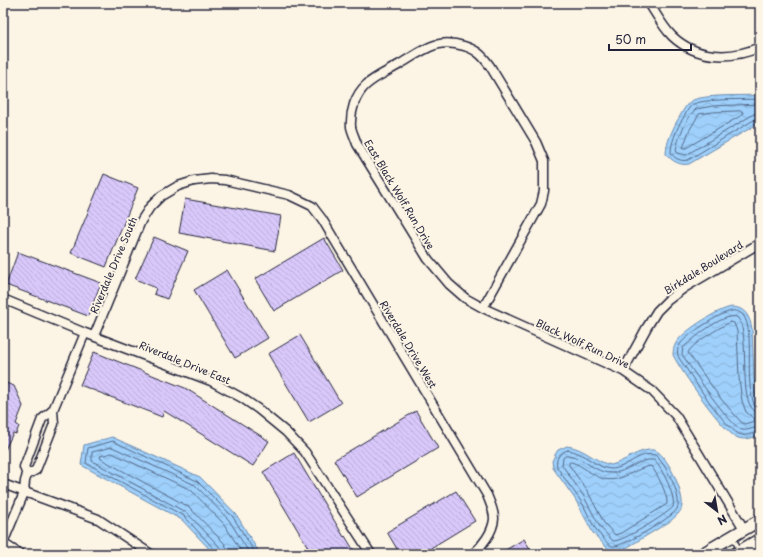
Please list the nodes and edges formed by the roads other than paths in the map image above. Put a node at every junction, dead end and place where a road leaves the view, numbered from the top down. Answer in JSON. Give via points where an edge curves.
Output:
{"nodes":[{"id":1,"x":649,"y":3,"type":"edge"},
{"id":2,"x":760,"y":47,"type":"edge"},
{"id":3,"x":312,"y":206,"type":"joint"},
{"id":4,"x":760,"y":243,"type":"edge"},
{"id":5,"x":3,"y":299,"type":"edge"},
{"id":6,"x":483,"y":308,"type":"junction"},
{"id":7,"x":85,"y":333,"type":"junction"},
{"id":8,"x":94,"y":336,"type":"junction"},
{"id":9,"x":623,"y":371,"type":"junction"},
{"id":10,"x":52,"y":410,"type":"junction"},
{"id":11,"x":27,"y":474,"type":"junction"},
{"id":12,"x":3,"y":484,"type":"edge"},
{"id":13,"x":24,"y":493,"type":"junction"},
{"id":14,"x":758,"y":523,"type":"edge"},
{"id":15,"x":744,"y":530,"type":"junction"},
{"id":16,"x":732,"y":536,"type":"junction"},
{"id":17,"x":760,"y":539,"type":"edge"},
{"id":18,"x":3,"y":543,"type":"edge"},
{"id":19,"x":739,"y":553,"type":"edge"},
{"id":20,"x":20,"y":554,"type":"edge"},
{"id":21,"x":151,"y":554,"type":"edge"},
{"id":22,"x":371,"y":554,"type":"edge"},
{"id":23,"x":473,"y":554,"type":"edge"},
{"id":24,"x":702,"y":554,"type":"edge"}],
"edges":[{"from":1,"to":2,"type":"street","via":[[672,36],[682,45],[694,50],[708,55],[734,55]]},
{"from":3,"to":8,"type":"street","name":"Riverdale Drive South","via":[[289,195],[211,179],[178,186],[161,196],[141,221]]},
{"from":3,"to":23,"type":"street","name":"Riverdale Drive West","via":[[487,495],[494,520],[485,542]]},
{"from":4,"to":9,"type":"street","name":"Birkdale Boulevard","via":[[668,300],[647,326]]},
{"from":5,"to":7,"type":"street","name":"Riverdale Drive East"},
{"from":6,"to":6,"type":"street","name":"East Black Wolf Run Drive","via":[[465,298],[449,284],[428,259],[357,144],[351,128],[356,100],[365,86],[425,49],[440,43],[453,42],[481,54],[536,142],[544,161],[544,191],[541,204]]},
{"from":6,"to":9,"type":"street","name":"Black Wolf Run Drive"},
{"from":7,"to":8,"type":"street","name":"Riverdale Drive East"},
{"from":7,"to":10,"type":"street"},
{"from":8,"to":22,"type":"street","name":"Riverdale Drive East","via":[[211,381],[258,408],[305,452]]},
{"from":9,"to":15,"type":"street","name":"Black Wolf Run Drive","via":[[652,391],[676,416]]},
{"from":10,"to":11,"type":"street","via":[[42,419],[24,467]]},
{"from":10,"to":11,"type":"street","via":[[54,424],[36,470]]},
{"from":11,"to":13,"type":"street"},
{"from":12,"to":13,"type":"street"},
{"from":13,"to":18,"type":"street"},
{"from":13,"to":21,"type":"street","via":[[98,519]]},
{"from":14,"to":15,"type":"street"},
{"from":15,"to":16,"type":"street"},
{"from":16,"to":19,"type":"lane"},
{"from":16,"to":24,"type":"street"},
{"from":17,"to":19,"type":"street"},
{"from":18,"to":20,"type":"street"}]}
